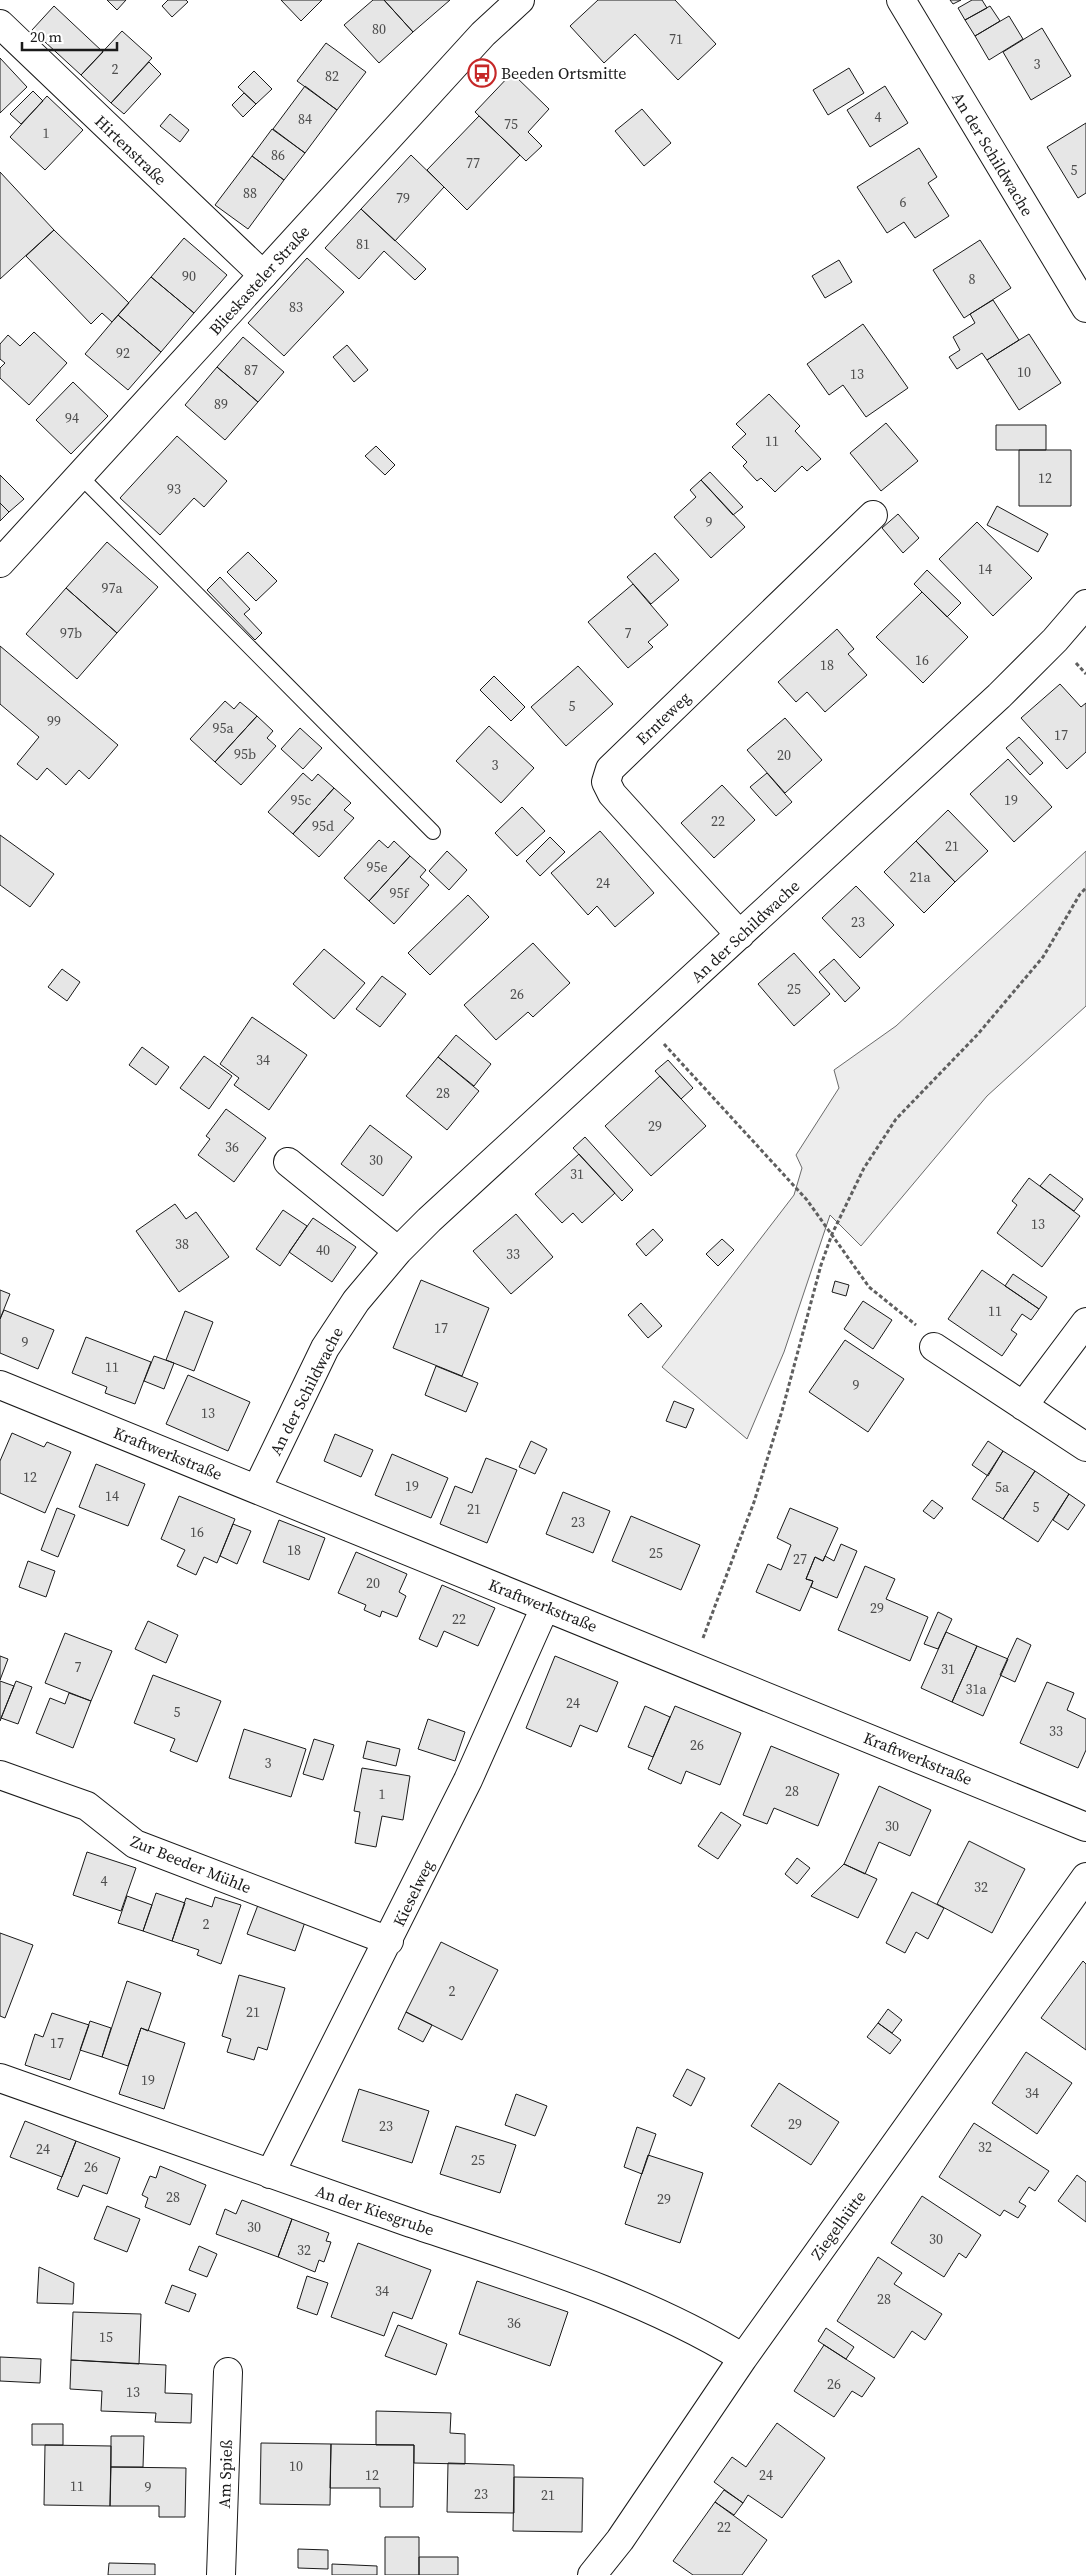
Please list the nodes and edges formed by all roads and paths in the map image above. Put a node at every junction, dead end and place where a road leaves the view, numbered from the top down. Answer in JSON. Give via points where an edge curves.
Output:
{"nodes":[{"id":1,"x":520,"y":0,"type":"edge"},
{"id":2,"x":901,"y":0,"type":"edge"},
{"id":3,"x":0,"y":24,"type":"edge"},
{"id":4,"x":263,"y":275,"type":"junction"},
{"id":5,"x":1086,"y":308,"type":"edge"},
{"id":6,"x":81,"y":476,"type":"junction"},
{"id":7,"x":873,"y":515,"type":"dead end"},
{"id":8,"x":0,"y":563,"type":"edge"},
{"id":9,"x":1086,"y":604,"type":"edge"},
{"id":10,"x":433,"y":832,"type":"dead end"},
{"id":11,"x":1086,"y":888,"type":"edge"},
{"id":12,"x":740,"y":935,"type":"junction"},
{"id":13,"x":645,"y":1024,"type":"junction"},
{"id":14,"x":288,"y":1162,"type":"dead end"},
{"id":15,"x":832,"y":1234,"type":"junction"},
{"id":16,"x":398,"y":1251,"type":"junction"},
{"id":17,"x":1086,"y":1322,"type":"edge"},
{"id":18,"x":934,"y":1346,"type":"joint"},
{"id":19,"x":0,"y":1385,"type":"edge"},
{"id":20,"x":1023,"y":1406,"type":"junction"},
{"id":21,"x":1086,"y":1447,"type":"edge"},
{"id":22,"x":257,"y":1489,"type":"junction"},
{"id":23,"x":546,"y":1607,"type":"junction"},
{"id":24,"x":692,"y":1665,"type":"junction"},
{"id":25,"x":0,"y":1775,"type":"edge"},
{"id":26,"x":1086,"y":1827,"type":"edge"},
{"id":27,"x":1086,"y":1877,"type":"edge"},
{"id":28,"x":389,"y":1941,"type":"junction"},
{"id":29,"x":0,"y":2078,"type":"edge"},
{"id":30,"x":270,"y":2174,"type":"junction"},
{"id":31,"x":742,"y":2358,"type":"junction"},
{"id":32,"x":228,"y":2372,"type":"dead end"},
{"id":33,"x":221,"y":2575,"type":"edge"},
{"id":34,"x":592,"y":2575,"type":"edge"}],
"edges":[{"from":1,"to":4,"type":"street","name":"Blieskasteler Straße","via":[[483,34]]},
{"from":2,"to":5,"type":"street","name":"An der Schildwache"},
{"from":3,"to":4,"type":"street","name":"Hirtenstraße"},
{"from":4,"to":6,"type":"street","name":"Blieskasteler Straße"},
{"from":6,"to":8,"type":"street","name":"Blieskasteler Straße"},
{"from":6,"to":10,"type":"lane"},
{"from":7,"to":12,"type":"street","name":"Ernteweg","via":[[617,762],[608,775],[606,782],[612,794]]},
{"from":9,"to":12,"type":"street","name":"An der Schildwache","via":[[999,696]]},
{"from":11,"to":15,"type":"path","via":[[1043,957],[978,1034],[896,1119],[864,1168]]},
{"from":12,"to":13,"type":"street","name":"An der Schildwache"},
{"from":13,"to":15,"type":"path","via":[[807,1200]]},
{"from":13,"to":16,"type":"street","name":"An der Schildwache"},
{"from":14,"to":16,"type":"street"},
{"from":15,"to":18,"type":"path","via":[[869,1287],[925,1333]]},
{"from":15,"to":24,"type":"path","via":[[754,1502]]},
{"from":16,"to":22,"type":"street","name":"An der Schildwache","via":[[356,1301],[325,1348]]},
{"from":17,"to":20,"type":"street"},
{"from":18,"to":20,"type":"street"},
{"from":19,"to":22,"type":"street","name":"Kraftwerkstraße"},
{"from":20,"to":21,"type":"street"},
{"from":22,"to":23,"type":"street","name":"Kraftwerkstraße"},
{"from":23,"to":24,"type":"street","name":"Kraftwerkstraße"},
{"from":23,"to":28,"type":"street","name":"Kieselweg","via":[[468,1780]]},
{"from":24,"to":26,"type":"street","name":"Kraftwerkstraße"},
{"from":25,"to":28,"type":"street","name":"Zur Beeder Mühle","via":[[87,1806],[134,1844]]},
{"from":27,"to":31,"type":"street","name":"Ziegelhütte"},
{"from":28,"to":30,"type":"street","name":"Kieselweg"},
{"from":29,"to":30,"type":"street","name":"An der Kiesgrube"},
{"from":30,"to":31,"type":"street","name":"An der Kiesgrube","via":[[645,2306],[700,2332]]},
{"from":31,"to":34,"type":"street","name":"Ziegelhütte","via":[[620,2540]]},
{"from":32,"to":33,"type":"street","name":"Am Spieß"}]}
